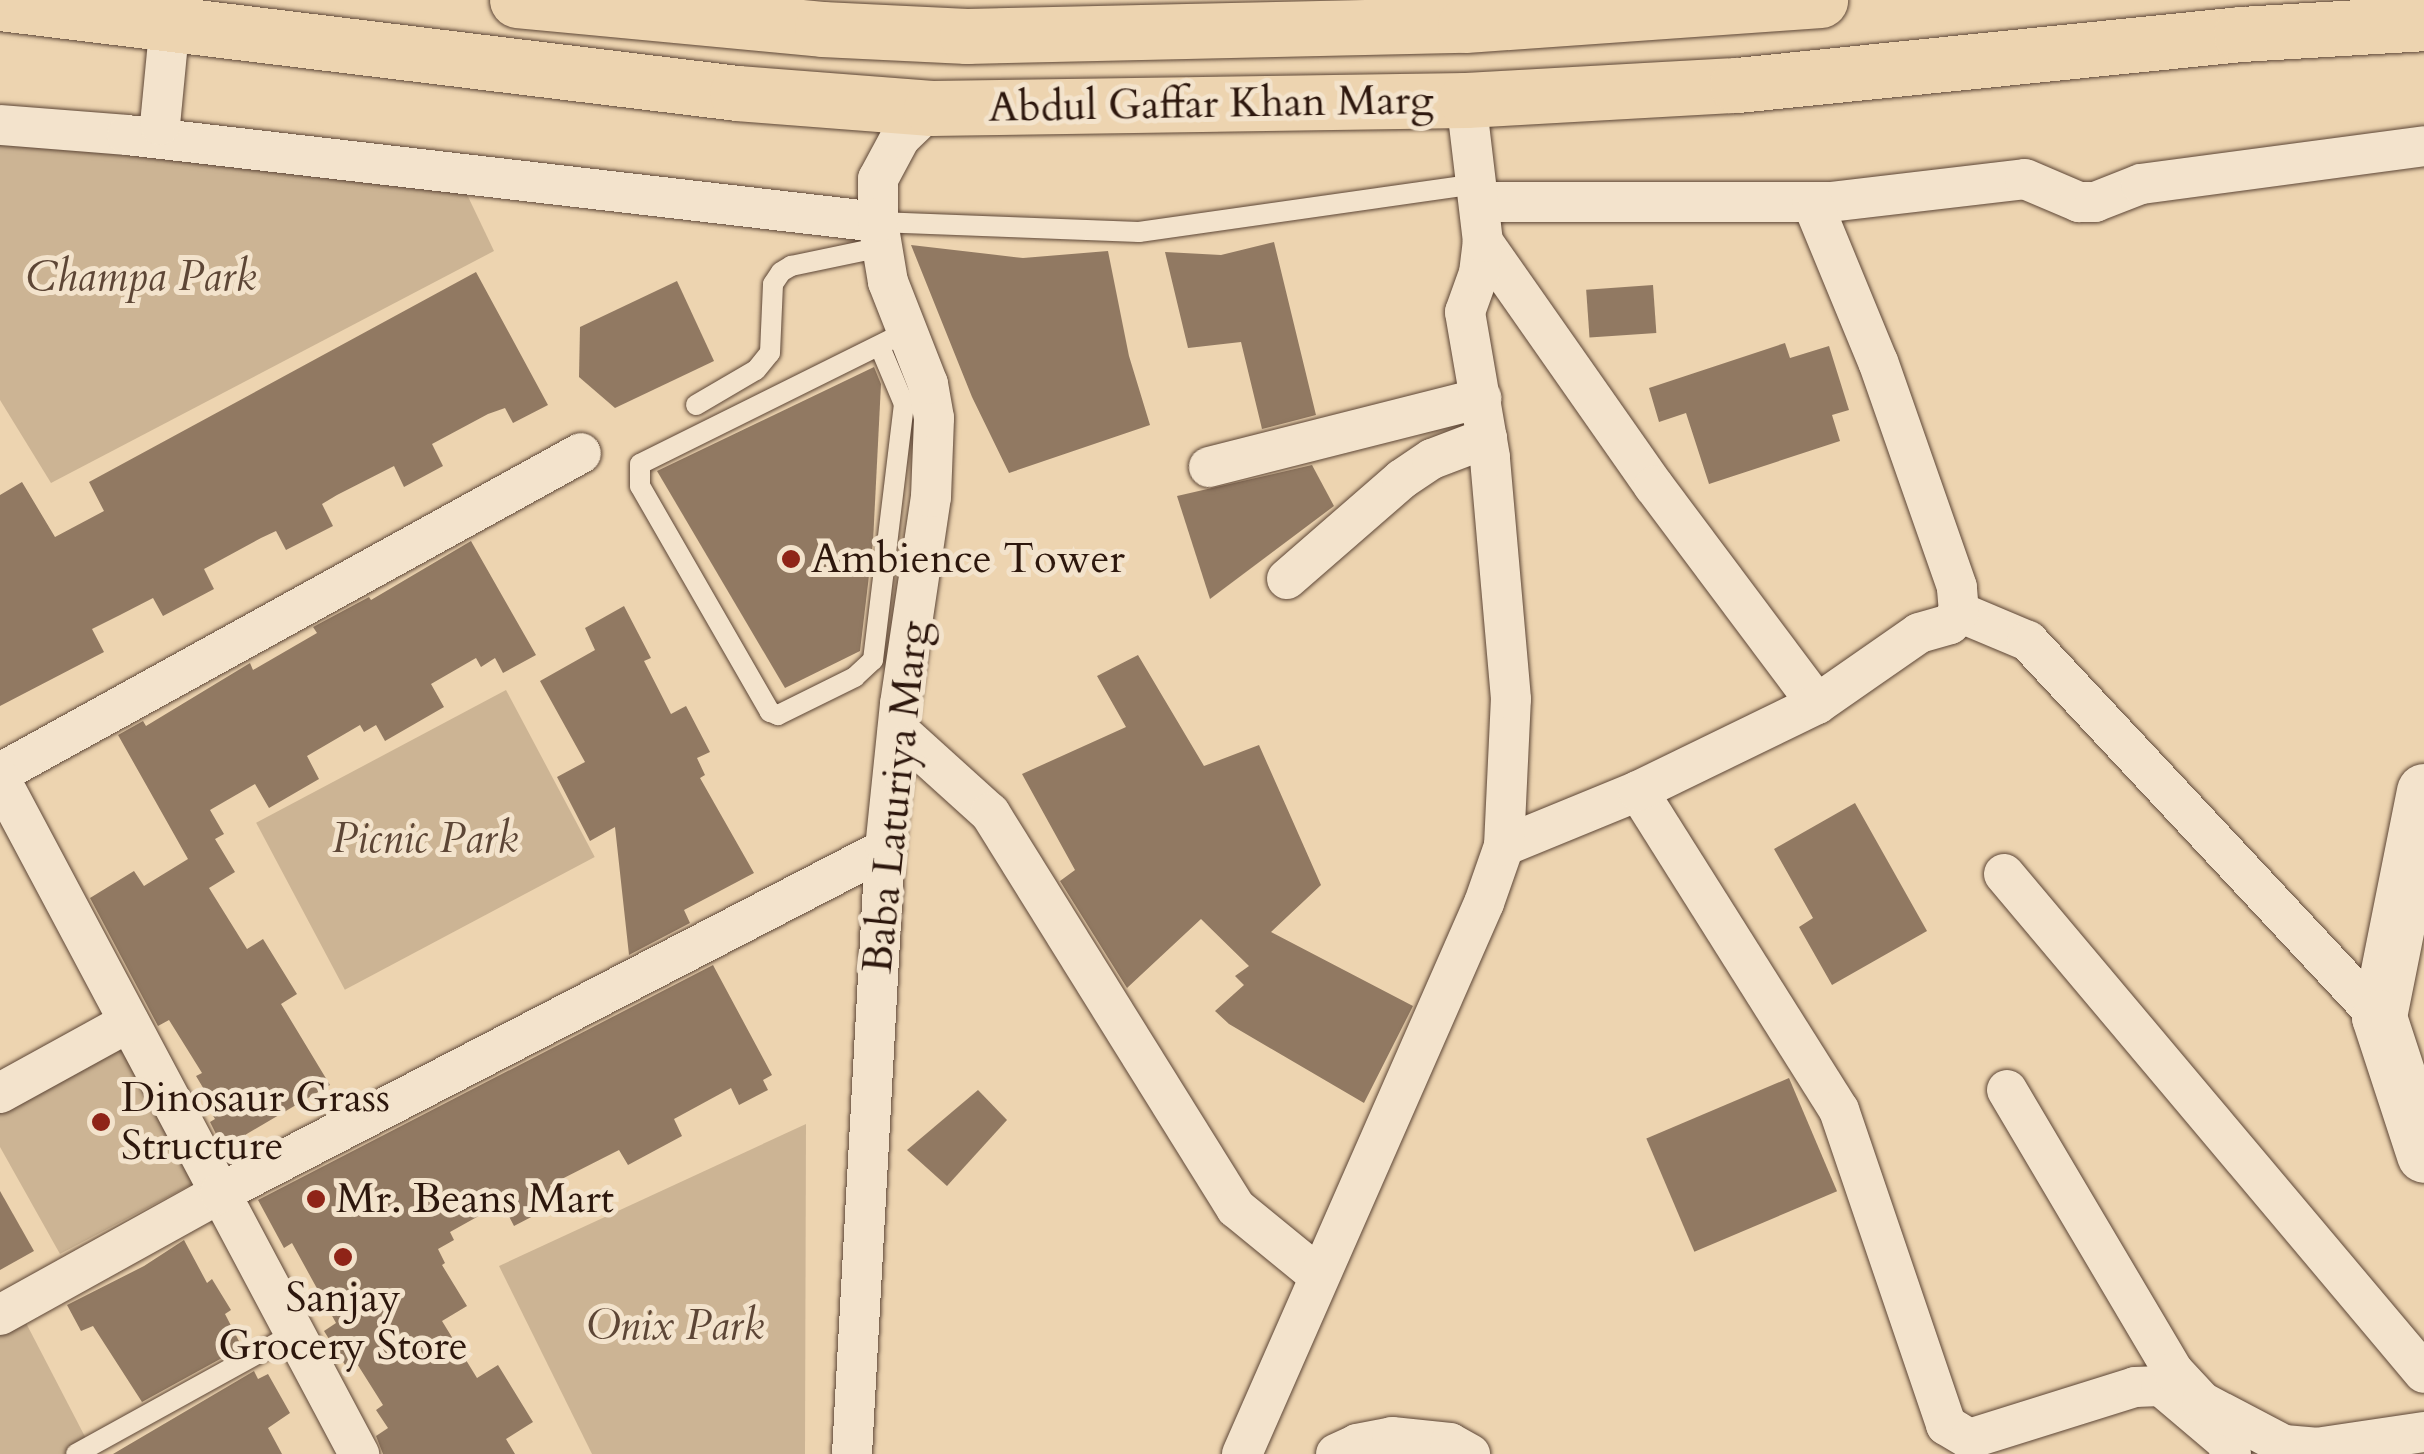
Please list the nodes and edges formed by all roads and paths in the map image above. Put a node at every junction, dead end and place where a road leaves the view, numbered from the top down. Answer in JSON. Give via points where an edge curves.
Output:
{"nodes":[{"id":1,"x":517,"y":0,"type":"edge"},
{"id":2,"x":1820,"y":0,"type":"edge"},
{"id":3,"x":0,"y":3,"type":"edge"},
{"id":4,"x":765,"y":12,"type":"edge"},
{"id":5,"x":170,"y":22,"type":"junction"},
{"id":6,"x":2424,"y":23,"type":"edge"},
{"id":7,"x":1466,"y":100,"type":"junction"},
{"id":8,"x":931,"y":108,"type":"junction"},
{"id":9,"x":0,"y":125,"type":"edge"},
{"id":10,"x":160,"y":125,"type":"dead end"},
{"id":11,"x":2424,"y":146,"type":"edge"},
{"id":12,"x":1478,"y":193,"type":"junction"},
{"id":13,"x":1812,"y":202,"type":"junction"},
{"id":14,"x":880,"y":234,"type":"junction"},
{"id":15,"x":1483,"y":242,"type":"junction"},
{"id":16,"x":894,"y":339,"type":"junction"},
{"id":17,"x":1481,"y":398,"type":"junction"},
{"id":18,"x":696,"y":405,"type":"dead end"},
{"id":19,"x":1488,"y":438,"type":"junction"},
{"id":20,"x":580,"y":452,"type":"dead end"},
{"id":21,"x":1208,"y":467,"type":"dead end"},
{"id":22,"x":1287,"y":580,"type":"dead end"},
{"id":23,"x":1959,"y":612,"type":"junction"},
{"id":24,"x":890,"y":660,"type":"junction"},
{"id":25,"x":1817,"y":704,"type":"junction"},
{"id":26,"x":898,"y":730,"type":"junction"},
{"id":27,"x":0,"y":776,"type":"edge"},
{"id":28,"x":2424,"y":791,"type":"edge"},
{"id":29,"x":1638,"y":792,"type":"junction"},
{"id":30,"x":1504,"y":846,"type":"junction"},
{"id":31,"x":885,"y":848,"type":"junction"},
{"id":32,"x":2004,"y":874,"type":"dead end"},
{"id":33,"x":2379,"y":1017,"type":"junction"},
{"id":34,"x":129,"y":1022,"type":"junction"},
{"id":35,"x":2007,"y":1090,"type":"dead end"},
{"id":36,"x":0,"y":1093,"type":"edge"},
{"id":37,"x":2424,"y":1155,"type":"edge"},
{"id":38,"x":220,"y":1193,"type":"junction"},
{"id":39,"x":1320,"y":1276,"type":"junction"},
{"id":40,"x":0,"y":1315,"type":"edge"},
{"id":41,"x":295,"y":1334,"type":"junction"},
{"id":42,"x":2424,"y":1373,"type":"edge"},
{"id":43,"x":2424,"y":1432,"type":"edge"},
{"id":44,"x":1995,"y":1443,"type":"edge"},
{"id":45,"x":76,"y":1454,"type":"edge"},
{"id":46,"x":359,"y":1454,"type":"edge"},
{"id":47,"x":852,"y":1454,"type":"edge"},
{"id":48,"x":1242,"y":1454,"type":"edge"},
{"id":49,"x":1336,"y":1454,"type":"edge"},
{"id":50,"x":1470,"y":1454,"type":"edge"},
{"id":51,"x":2231,"y":1454,"type":"edge"}],
"edges":[{"from":1,"to":4,"type":"main road","name":"Abdul Gaffar Khan Marg"},
{"from":2,"to":4,"type":"main road","name":"Abdul Gaffar Khan Marg","via":[[1465,25],[967,36]]},
{"from":3,"to":5,"type":"main road","name":"Abdul Gaffar Khan Marg"},
{"from":5,"to":8,"type":"main road","name":"Abdul Gaffar Khan Marg","via":[[737,94]]},
{"from":5,"to":10,"type":"street"},
{"from":6,"to":7,"type":"main road","name":"Abdul Gaffar Khan Marg","via":[[2241,34],[1737,86]]},
{"from":7,"to":8,"type":"main road","name":"Abdul Gaffar Khan Marg"},
{"from":7,"to":12,"type":"street"},
{"from":8,"to":14,"type":"street","name":"Baba Laturiya Marg","via":[[883,162]]},
{"from":9,"to":14,"type":"street","via":[[127,135]]},
{"from":11,"to":13,"type":"street","via":[[2141,184],[2095,202],[2079,202],[2026,179]]},
{"from":12,"to":13,"type":"street"},
{"from":12,"to":14,"type":"lane","via":[[1140,232]]},
{"from":12,"to":15,"type":"street"},
{"from":13,"to":23,"type":"street","via":[[1878,362],[1957,587]]},
{"from":14,"to":16,"type":"street","name":"Baba Laturiya Marg"},
{"from":14,"to":18,"type":"lane","via":[[781,272],[772,284],[770,353],[756,370]]},
{"from":15,"to":17,"type":"street","via":[[1465,312]]},
{"from":15,"to":25,"type":"street"},
{"from":16,"to":24,"type":"street","name":"Baba Laturiya Marg","via":[[928,384],[934,418],[931,497]]},
{"from":16,"to":24,"type":"lane","via":[[693,434],[640,464],[636,477],[770,712],[778,715]]},
{"from":17,"to":19,"type":"street"},
{"from":17,"to":21,"type":"street"},
{"from":19,"to":22,"type":"street","via":[[1432,459],[1402,480]]},
{"from":19,"to":30,"type":"street","via":[[1512,699]]},
{"from":20,"to":27,"type":"street"},
{"from":23,"to":25,"type":"street","via":[[1950,624],[1919,634]]},
{"from":23,"to":33,"type":"street","via":[[2028,641]]},
{"from":24,"to":26,"type":"street","name":"Baba Laturiya Marg"},
{"from":25,"to":29,"type":"street"},
{"from":26,"to":31,"type":"street","name":"Baba Laturiya Marg"},
{"from":26,"to":39,"type":"street","via":[[990,813],[1236,1208]]},
{"from":27,"to":34,"type":"street"},
{"from":28,"to":33,"type":"street"},
{"from":29,"to":30,"type":"street"},
{"from":29,"to":44,"type":"street","via":[[1840,1110],[1946,1425]]},
{"from":30,"to":39,"type":"street"},
{"from":31,"to":38,"type":"street"},
{"from":31,"to":47,"type":"street","name":"Baba Laturiya Marg"},
{"from":32,"to":42,"type":"street"},
{"from":33,"to":37,"type":"street"},
{"from":34,"to":36,"type":"street"},
{"from":34,"to":38,"type":"street"},
{"from":35,"to":43,"type":"street","via":[[2174,1372],[2202,1402],[2284,1445],[2316,1448]]},
{"from":38,"to":40,"type":"street"},
{"from":38,"to":41,"type":"street"},
{"from":39,"to":48,"type":"street"},
{"from":41,"to":45,"type":"lane"},
{"from":41,"to":46,"type":"street"},
{"from":44,"to":51,"type":"street","via":[[2135,1387],[2161,1386],[2226,1442]]},
{"from":49,"to":50,"type":"street","via":[[1392,1437],[1450,1443]]}]}
